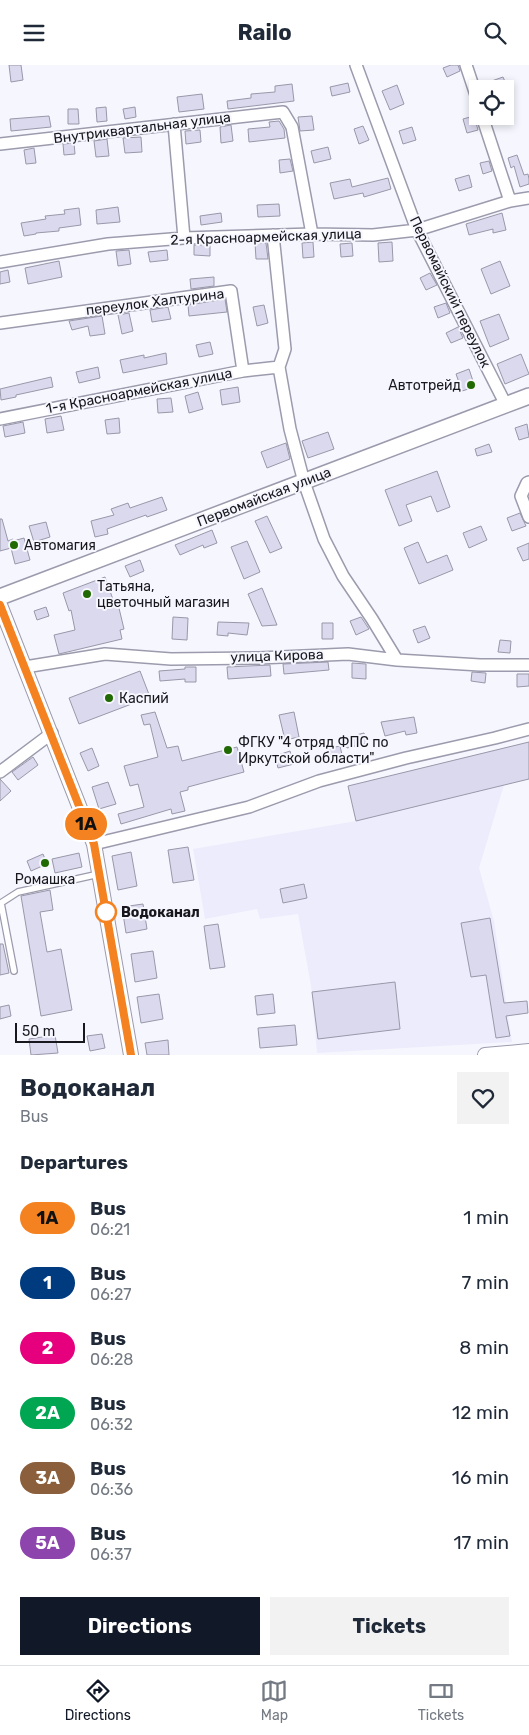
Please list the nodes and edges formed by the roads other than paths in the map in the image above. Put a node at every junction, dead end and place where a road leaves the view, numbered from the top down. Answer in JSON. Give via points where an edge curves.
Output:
{"nodes":[{"id":1,"x":356,"y":65,"type":"edge"},
{"id":2,"x":466,"y":65,"type":"edge"},
{"id":3,"x":471,"y":80,"type":"edge"},
{"id":4,"x":174,"y":124,"type":"junction"},
{"id":5,"x":485,"y":125,"type":"edge"},
{"id":6,"x":0,"y":145,"type":"edge"},
{"id":7,"x":529,"y":198,"type":"edge"},
{"id":8,"x":510,"y":201,"type":"junction"},
{"id":9,"x":417,"y":230,"type":"junction"},
{"id":10,"x":312,"y":234,"type":"junction"},
{"id":11,"x":273,"y":235,"type":"junction"},
{"id":12,"x":184,"y":239,"type":"junction"},
{"id":13,"x":0,"y":262,"type":"edge"},
{"id":14,"x":0,"y":323,"type":"edge"},
{"id":15,"x":279,"y":367,"type":"junction"},
{"id":16,"x":244,"y":371,"type":"junction"},
{"id":17,"x":529,"y":396,"type":"edge"},
{"id":18,"x":506,"y":405,"type":"junction"},
{"id":19,"x":0,"y":419,"type":"edge"},
{"id":20,"x":304,"y":482,"type":"junction"},
{"id":21,"x":529,"y":482,"type":"edge"},
{"id":22,"x":529,"y":517,"type":"edge"},
{"id":23,"x":0,"y":597,"type":"edge"},
{"id":24,"x":0,"y":605,"type":"edge"},
{"id":25,"x":397,"y":660,"type":"junction"},
{"id":26,"x":529,"y":665,"type":"edge"},
{"id":27,"x":25,"y":667,"type":"junction"},
{"id":28,"x":529,"y":729,"type":"edge"},
{"id":29,"x":52,"y":733,"type":"junction"},
{"id":30,"x":0,"y":772,"type":"edge"},
{"id":31,"x":94,"y":844,"type":"junction"},
{"id":32,"x":100,"y":874,"type":"junction"},
{"id":33,"x":14,"y":971,"type":"dead end"},
{"id":34,"x":529,"y":1051,"type":"edge"},
{"id":35,"x":131,"y":1055,"type":"edge"},
{"id":36,"x":485,"y":1055,"type":"edge"}],
"edges":[{"from":1,"to":9,"type":"street","name":"Первомайский переулок"},
{"from":2,"to":3,"type":"street"},
{"from":4,"to":6,"type":"street","name":"Внутриквартальная улица"},
{"from":4,"to":10,"type":"street","name":"Внутриквартальная улица","via":[[283,112],[292,127]]},
{"from":4,"to":12,"type":"street"},
{"from":5,"to":8,"type":"street"},
{"from":7,"to":8,"type":"street","name":"2-я Красноармейская улица"},
{"from":8,"to":9,"type":"street","name":"2-я Красноармейская улица"},
{"from":9,"to":10,"type":"street","name":"2-я Красноармейская улица","via":[[373,235]]},
{"from":9,"to":18,"type":"street","name":"Первомайский переулок"},
{"from":10,"to":11,"type":"street","name":"2-я Красноармейская улица"},
{"from":11,"to":12,"type":"street","name":"2-я Красноармейская улица"},
{"from":11,"to":15,"type":"street","via":[[285,349]]},
{"from":12,"to":13,"type":"street","name":"2-я Красноармейская улица","via":[[108,244]]},
{"from":14,"to":16,"type":"street","name":"переулок Халтурина","via":[[231,291]]},
{"from":15,"to":16,"type":"street","name":"1-я Красноармейская улица"},
{"from":15,"to":20,"type":"street"},
{"from":16,"to":19,"type":"street","name":"1-я Красноармейская улица"},
{"from":17,"to":18,"type":"main road","name":"Первомайская улица"},
{"from":18,"to":20,"type":"main road","name":"Первомайская улица"},
{"from":20,"to":23,"type":"main road","name":"Первомайская улица"},
{"from":20,"to":25,"type":"street","via":[[324,539],[342,576]]},
{"from":21,"to":22,"type":"street","via":[[521,496]]},
{"from":24,"to":27,"type":"street"},
{"from":25,"to":26,"type":"street","name":"улица Кирова"},
{"from":25,"to":27,"type":"street","name":"улица Кирова","via":[[348,654],[171,659],[105,654]]},
{"from":27,"to":29,"type":"street"},
{"from":28,"to":31,"type":"street","via":[[319,781],[248,807]]},
{"from":29,"to":30,"type":"street"},
{"from":29,"to":31,"type":"street"},
{"from":31,"to":32,"type":"street"},
{"from":32,"to":33,"type":"lane","via":[[18,892],[0,903]]},
{"from":32,"to":35,"type":"street"},
{"from":34,"to":36,"type":"street"}]}
